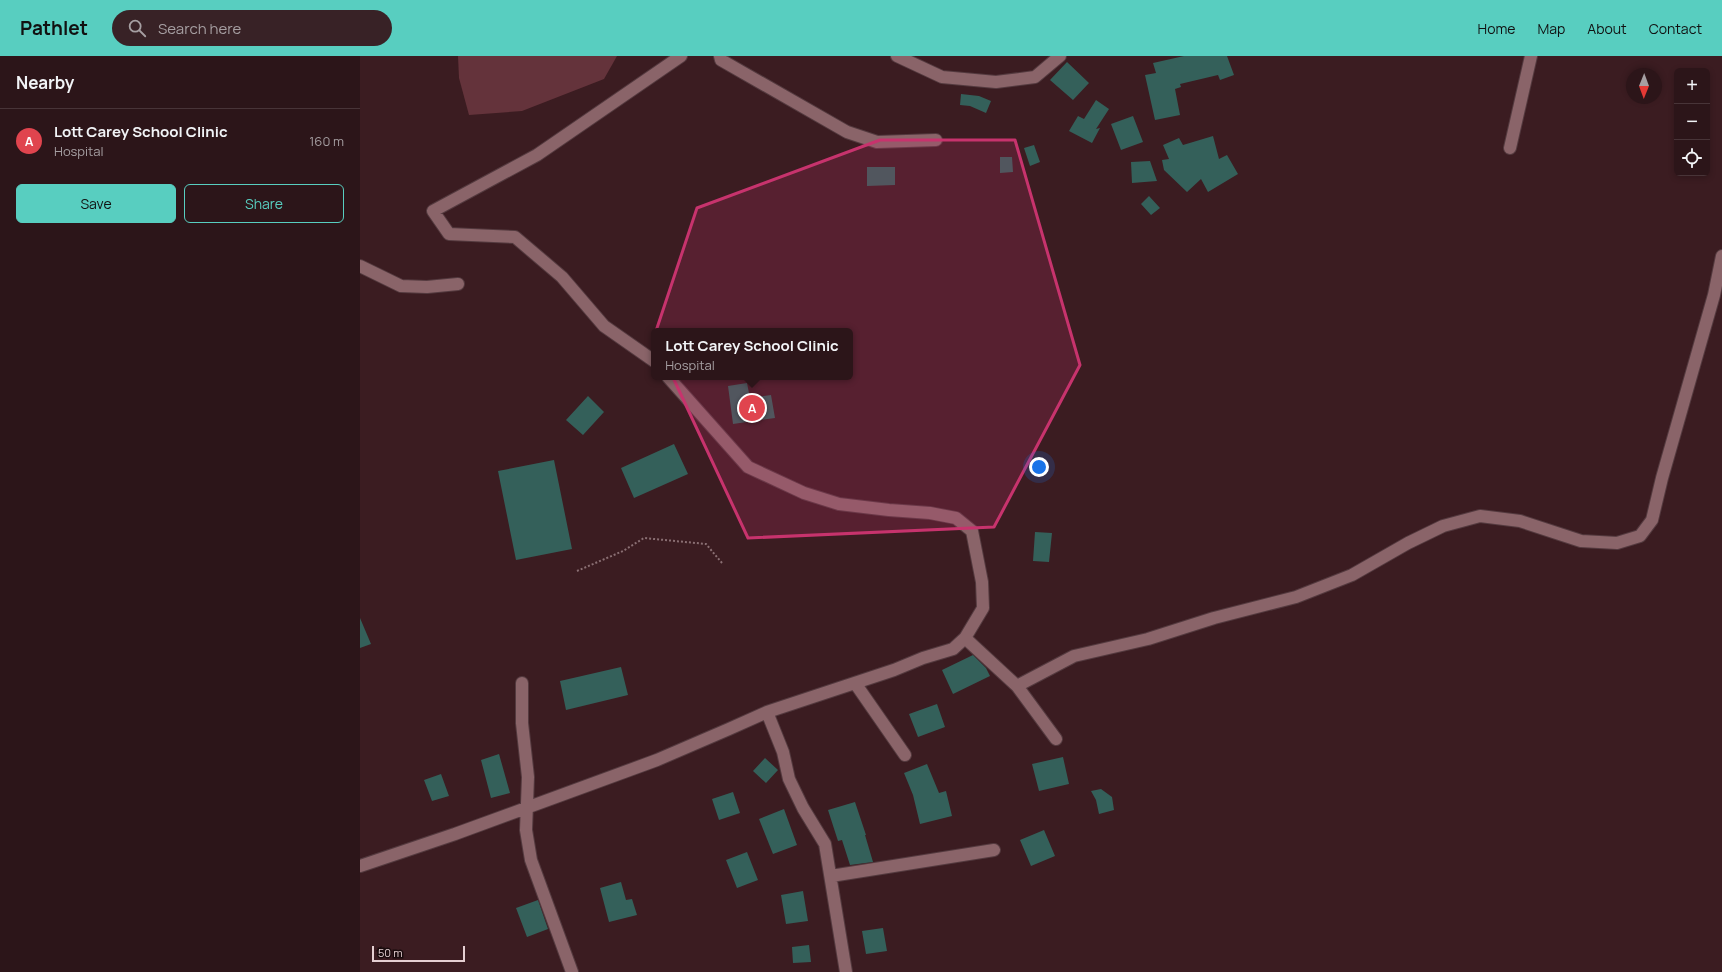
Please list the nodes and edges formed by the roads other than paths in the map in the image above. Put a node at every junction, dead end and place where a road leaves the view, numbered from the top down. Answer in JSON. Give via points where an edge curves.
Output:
{"nodes":[{"id":1,"x":681,"y":56,"type":"edge"},
{"id":2,"x":720,"y":56,"type":"edge"},
{"id":3,"x":896,"y":56,"type":"edge"},
{"id":4,"x":1060,"y":56,"type":"edge"},
{"id":5,"x":1531,"y":56,"type":"edge"},
{"id":6,"x":936,"y":140,"type":"dead end"},
{"id":7,"x":1510,"y":148,"type":"dead end"},
{"id":8,"x":1722,"y":256,"type":"edge"},
{"id":9,"x":360,"y":266,"type":"edge"},
{"id":10,"x":458,"y":284,"type":"dead end"},
{"id":11,"x":651,"y":359,"type":"edge"},
{"id":12,"x":671,"y":380,"type":"edge"},
{"id":13,"x":965,"y":638,"type":"junction"},
{"id":14,"x":522,"y":683,"type":"dead end"},
{"id":15,"x":855,"y":683,"type":"junction"},
{"id":16,"x":1017,"y":686,"type":"junction"},
{"id":17,"x":767,"y":712,"type":"junction"},
{"id":18,"x":1056,"y":740,"type":"dead end"},
{"id":19,"x":905,"y":755,"type":"dead end"},
{"id":20,"x":527,"y":808,"type":"junction"},
{"id":21,"x":994,"y":850,"type":"dead end"},
{"id":22,"x":360,"y":866,"type":"edge"},
{"id":23,"x":831,"y":876,"type":"junction"},
{"id":24,"x":572,"y":972,"type":"edge"},
{"id":25,"x":846,"y":972,"type":"edge"}],
"edges":[{"from":1,"to":11,"type":"street","via":[[537,154],[433,211],[449,234],[515,238],[562,277],[604,326]]},
{"from":2,"to":6,"type":"street","via":[[720,60],[847,132],[877,142]]},
{"from":3,"to":4,"type":"street","via":[[942,77],[996,82],[1035,77]]},
{"from":5,"to":7,"type":"street"},
{"from":8,"to":16,"type":"street","via":[[1714,295],[1652,520],[1640,536],[1617,543],[1581,541],[1520,521],[1480,516],[1443,526],[1352,575],[1296,597],[1214,618],[1148,639],[1074,656]]},
{"from":9,"to":10,"type":"street","via":[[400,286]]},
{"from":12,"to":13,"type":"street","via":[[748,466],[804,493],[839,504],[956,518],[972,531],[982,582],[982,608]]},
{"from":13,"to":15,"type":"street","via":[[953,649]]},
{"from":13,"to":16,"type":"street"},
{"from":14,"to":20,"type":"street","via":[[522,723],[528,777]]},
{"from":15,"to":17,"type":"street"},
{"from":15,"to":19,"type":"street"},
{"from":16,"to":18,"type":"street"},
{"from":17,"to":20,"type":"street","via":[[657,760]]},
{"from":17,"to":23,"type":"street","via":[[783,752],[789,779],[825,844]]},
{"from":20,"to":22,"type":"street"},
{"from":20,"to":24,"type":"street","via":[[526,830],[531,860]]},
{"from":21,"to":23,"type":"street"},
{"from":23,"to":25,"type":"street"}]}
